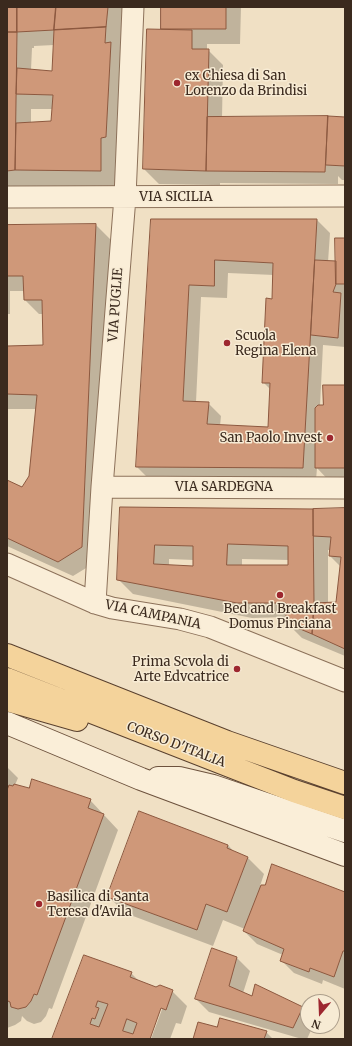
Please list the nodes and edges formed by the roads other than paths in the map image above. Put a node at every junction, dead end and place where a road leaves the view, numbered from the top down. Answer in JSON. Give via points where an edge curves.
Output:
{"nodes":[{"id":1,"x":133,"y":7,"type":"edge"},
{"id":2,"x":345,"y":196,"type":"edge"},
{"id":3,"x":7,"y":197,"type":"edge"},
{"id":4,"x":125,"y":197,"type":"junction"},
{"id":5,"x":102,"y":487,"type":"junction"},
{"id":6,"x":345,"y":488,"type":"edge"},
{"id":7,"x":7,"y":564,"type":"edge"},
{"id":8,"x":95,"y":603,"type":"junction"},
{"id":9,"x":7,"y":655,"type":"edge"},
{"id":10,"x":7,"y":679,"type":"edge"},
{"id":11,"x":345,"y":682,"type":"edge"},
{"id":12,"x":7,"y":700,"type":"edge"},
{"id":13,"x":7,"y":723,"type":"edge"},
{"id":14,"x":206,"y":756,"type":"junction"},
{"id":15,"x":141,"y":779,"type":"junction"},
{"id":16,"x":345,"y":783,"type":"edge"},
{"id":17,"x":345,"y":808,"type":"edge"},
{"id":18,"x":345,"y":831,"type":"edge"},
{"id":19,"x":345,"y":855,"type":"edge"}],
"edges":[{"from":1,"to":4,"type":"street","name":"VIA PUGLIE"},
{"from":2,"to":4,"type":"street","name":"VIA SICILIA"},
{"from":3,"to":4,"type":"street","name":"VIA SICILIA"},
{"from":4,"to":5,"type":"street","name":"VIA PUGLIE"},
{"from":5,"to":6,"type":"street","name":"VIA SARDEGNA"},
{"from":5,"to":8,"type":"street","name":"VIA PUGLIE"},
{"from":7,"to":8,"type":"street","name":"VIA CAMPANIA"},
{"from":8,"to":11,"type":"street","name":"VIA CAMPANIA","via":[[210,627]]},
{"from":9,"to":16,"type":"main road","name":"CORSO D'ITALIA","via":[[227,742]]},
{"from":10,"to":14,"type":"main road","name":"CORSO D'ITALIA"},
{"from":12,"to":14,"type":"main road"},
{"from":13,"to":15,"type":"street","name":"CORSO D'ITALIA"},
{"from":14,"to":17,"type":"main road","name":"CORSO D'ITALIA"},
{"from":15,"to":18,"type":"street","name":"CORSO D'ITALIA","via":[[178,778],[201,783]]},
{"from":15,"to":19,"type":"street","name":"CORSO D'ITALIA"}]}
